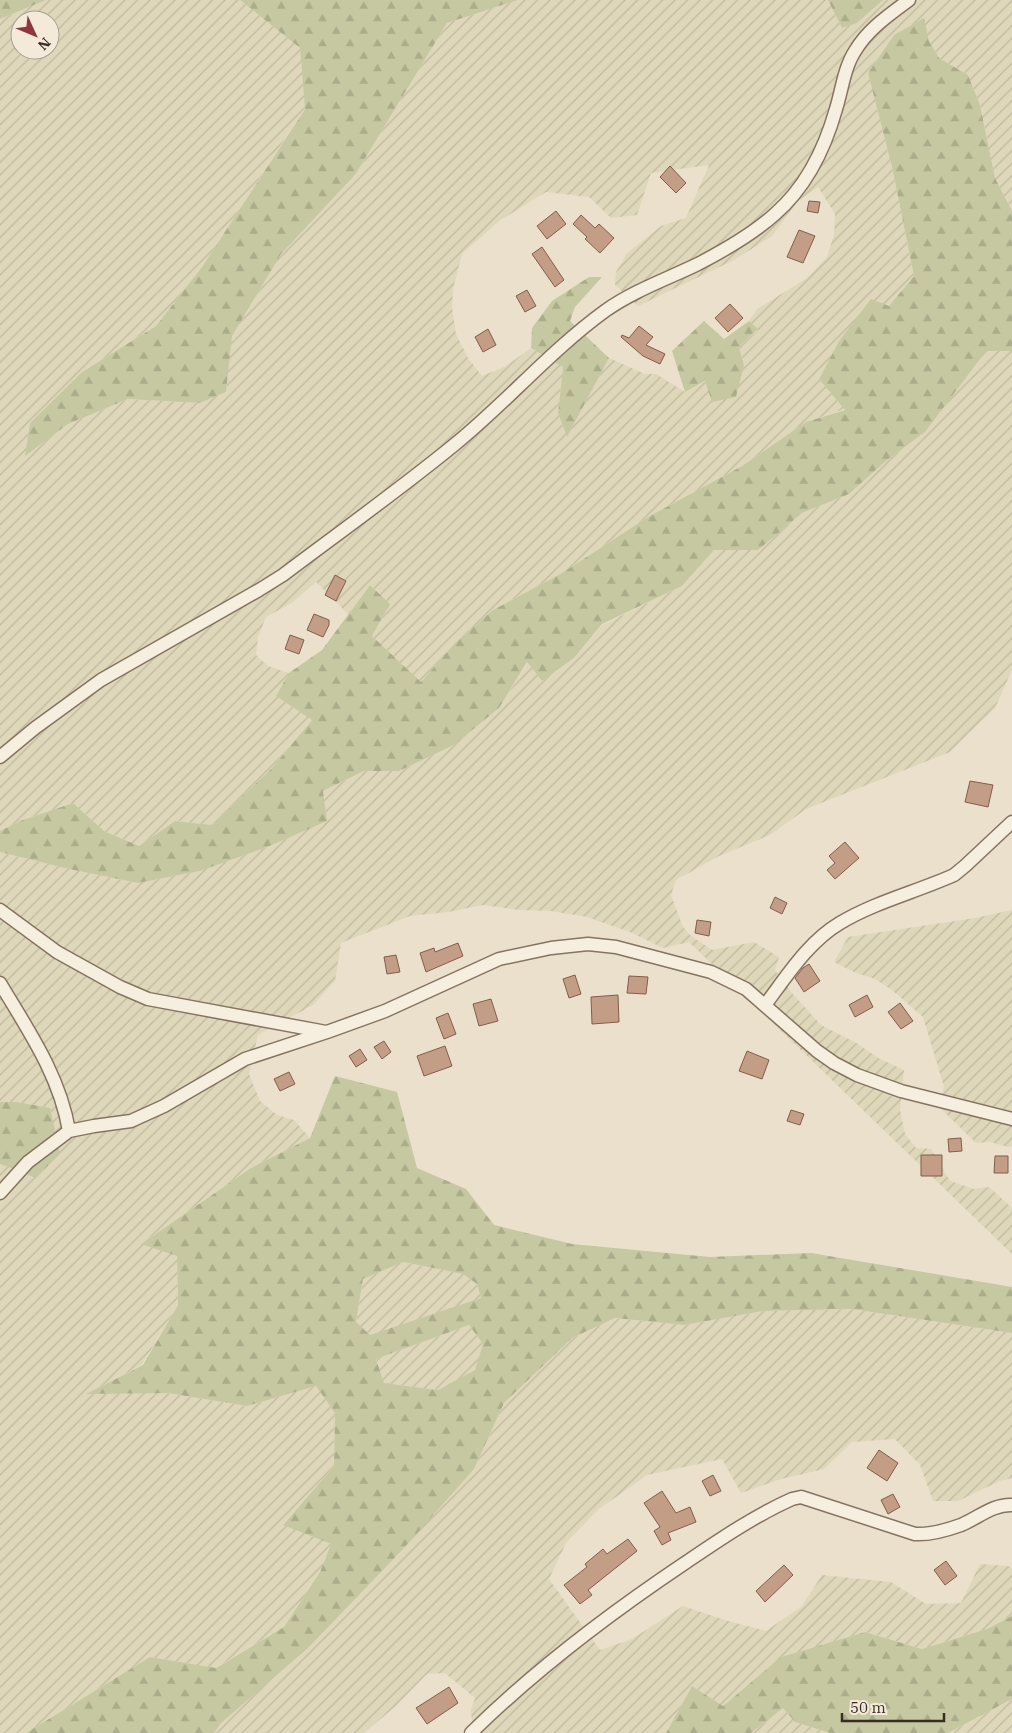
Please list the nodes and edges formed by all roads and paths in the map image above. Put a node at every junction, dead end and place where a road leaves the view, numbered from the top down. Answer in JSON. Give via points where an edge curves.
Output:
{"nodes":[{"id":1,"x":909,"y":0,"type":"edge"},
{"id":2,"x":0,"y":756,"type":"edge"},
{"id":3,"x":1012,"y":822,"type":"edge"},
{"id":4,"x":0,"y":910,"type":"edge"},
{"id":5,"x":0,"y":983,"type":"edge"},
{"id":6,"x":765,"y":1005,"type":"junction"},
{"id":7,"x":327,"y":1032,"type":"junction"},
{"id":8,"x":1012,"y":1119,"type":"edge"},
{"id":9,"x":69,"y":1131,"type":"junction"},
{"id":10,"x":0,"y":1193,"type":"edge"},
{"id":11,"x":1012,"y":1505,"type":"edge"},
{"id":12,"x":471,"y":1733,"type":"edge"}],
"edges":[{"from":1,"to":2,"type":"street","via":[[866,35],[854,53],[820,152],[803,184],[776,213],[744,238],[608,309],[573,335],[454,446],[283,575],[102,680]]},
{"from":3,"to":6,"type":"street","via":[[954,874],[864,910],[838,924],[800,959]]},
{"from":4,"to":7,"type":"street","via":[[57,952],[148,999]]},
{"from":5,"to":9,"type":"street","via":[[52,1076]]},
{"from":6,"to":7,"type":"street","via":[[746,989],[711,972],[616,946],[588,944],[499,959],[385,1011]]},
{"from":6,"to":8,"type":"street","via":[[817,1051],[857,1075],[900,1092]]},
{"from":7,"to":9,"type":"street","via":[[245,1059],[164,1106],[131,1121]]},
{"from":9,"to":10,"type":"street","via":[[28,1162]]},
{"from":11,"to":12,"type":"street","via":[[996,1508],[960,1525],[915,1534],[801,1497],[792,1499],[723,1537],[564,1649]]}]}
